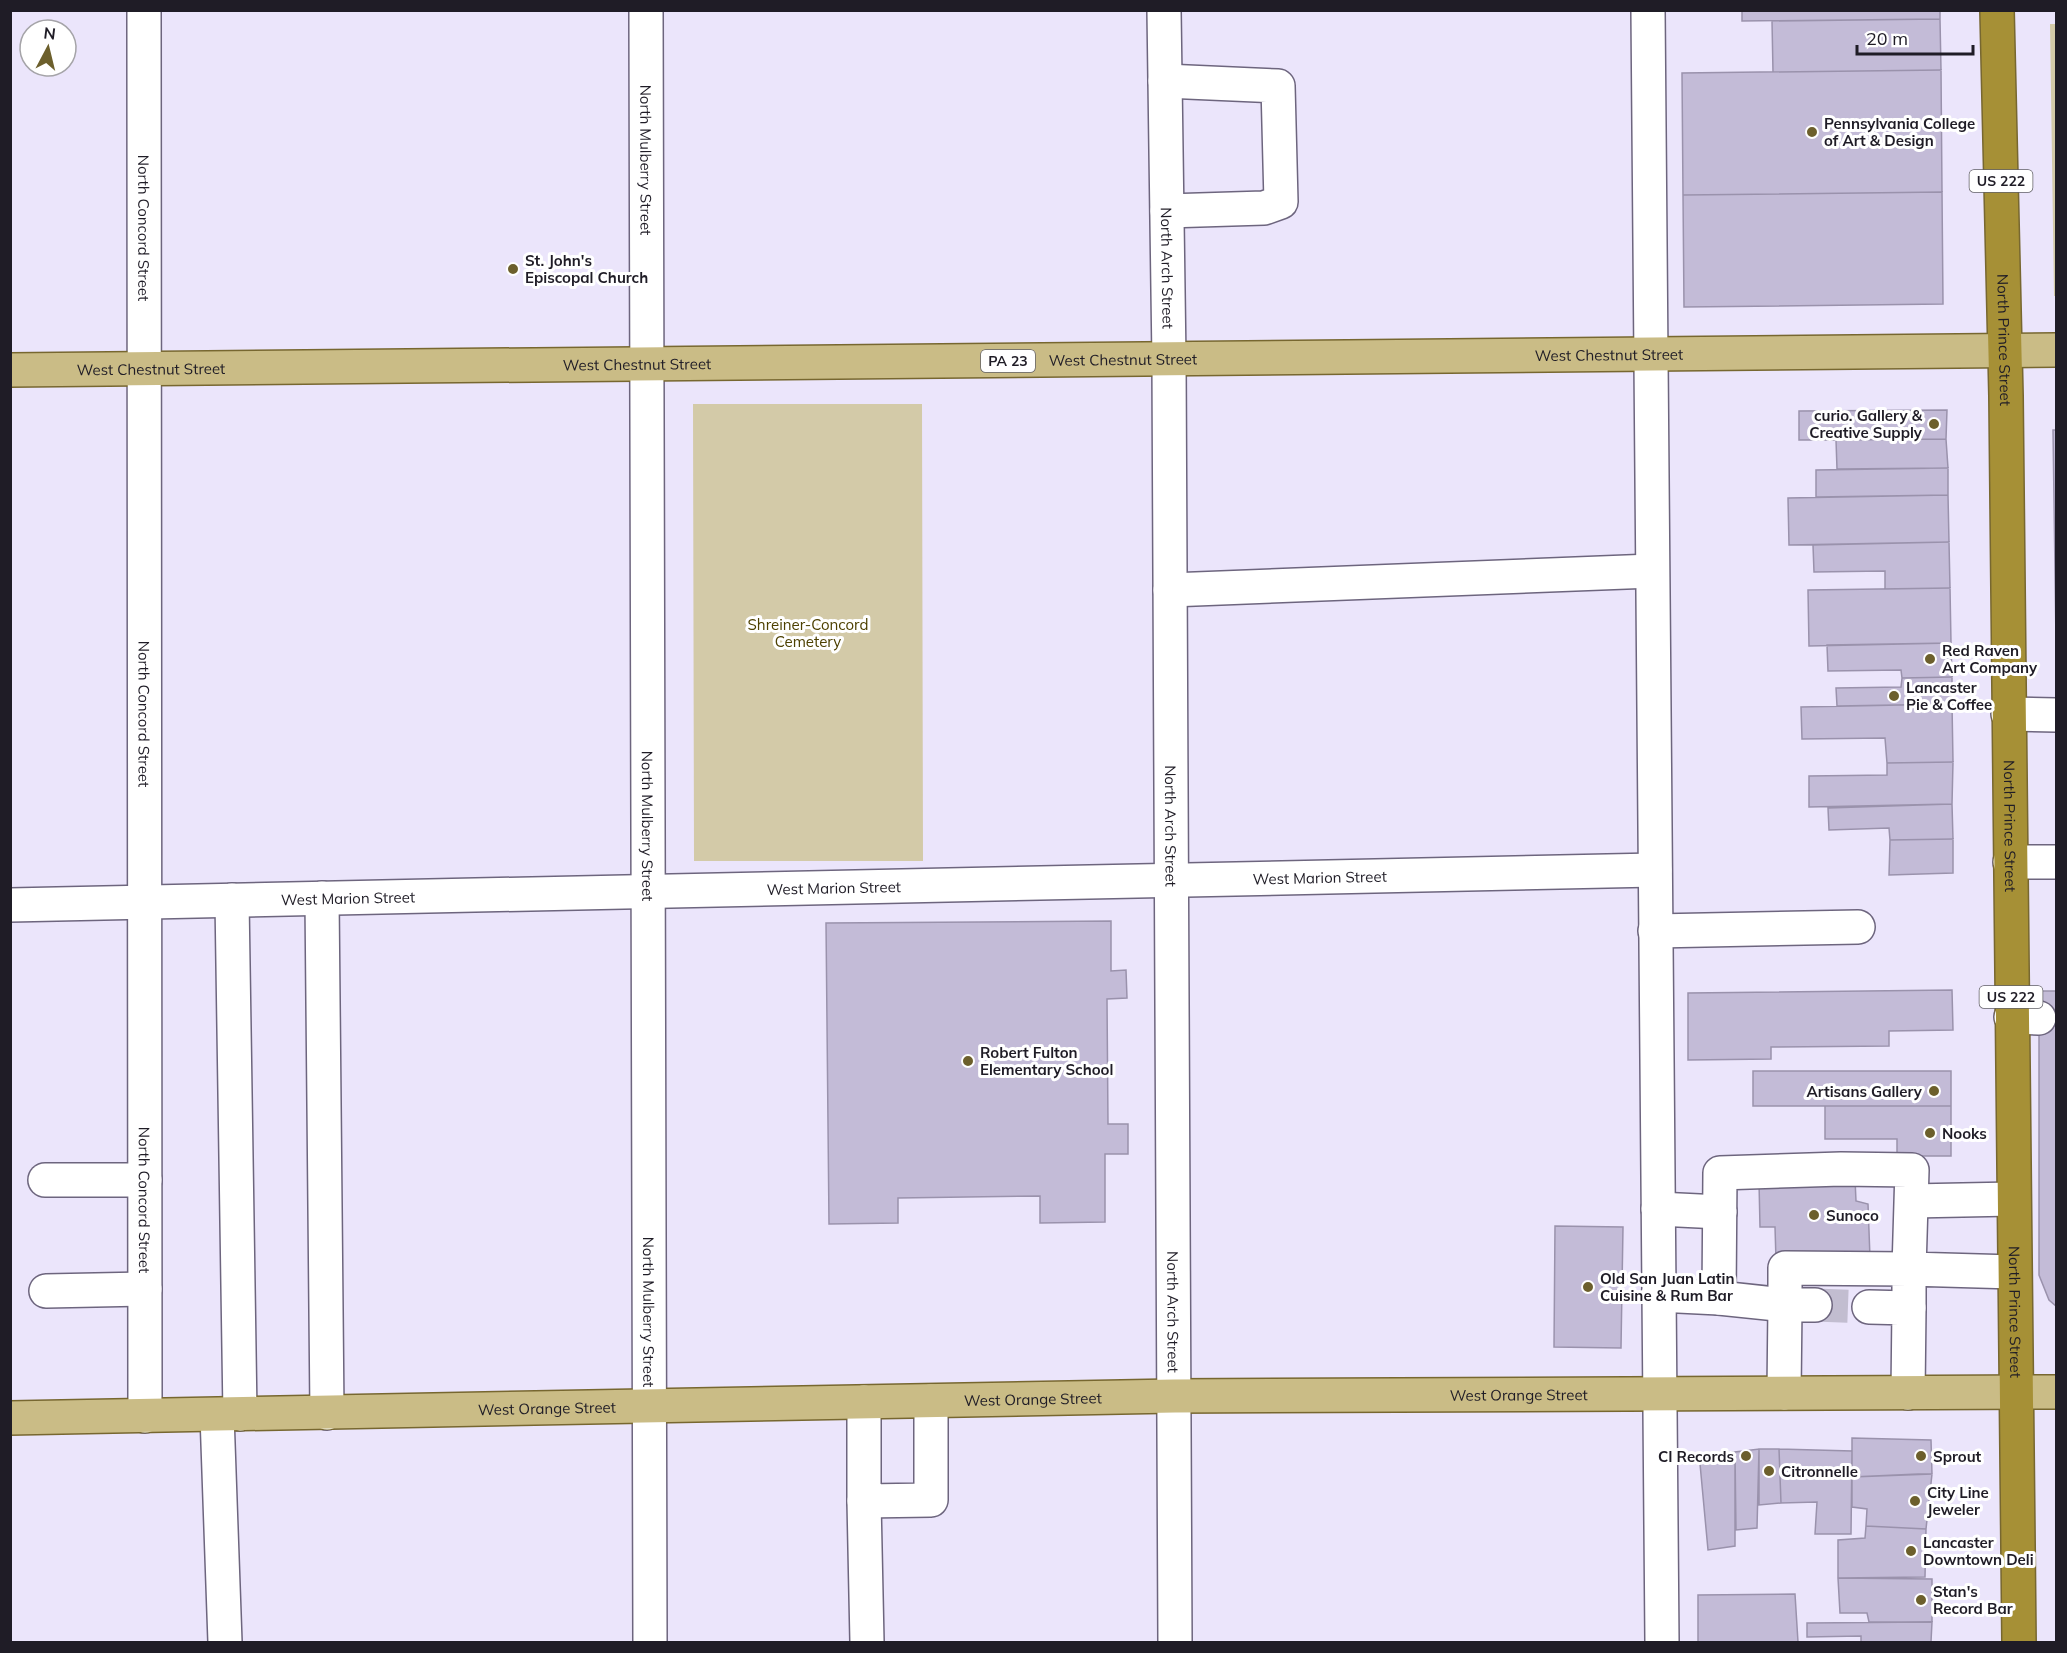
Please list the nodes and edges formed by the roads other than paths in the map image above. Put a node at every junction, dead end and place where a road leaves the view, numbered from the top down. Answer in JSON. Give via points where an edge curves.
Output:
{"nodes":[{"id":1,"x":144,"y":10,"type":"edge"},
{"id":2,"x":646,"y":10,"type":"edge"},
{"id":3,"x":1164,"y":10,"type":"edge"},
{"id":4,"x":1648,"y":10,"type":"edge"},
{"id":5,"x":1997,"y":10,"type":"edge"},
{"id":6,"x":1165,"y":81,"type":"junction"},
{"id":7,"x":1167,"y":212,"type":"junction"},
{"id":8,"x":2056,"y":350,"type":"edge"},
{"id":9,"x":2005,"y":351,"type":"junction"},
{"id":10,"x":1651,"y":355,"type":"junction"},
{"id":11,"x":1169,"y":360,"type":"junction"},
{"id":12,"x":647,"y":365,"type":"junction"},
{"id":13,"x":143,"y":369,"type":"junction"},
{"id":14,"x":10,"y":370,"type":"edge"},
{"id":15,"x":1652,"y":571,"type":"junction"},
{"id":16,"x":1170,"y":590,"type":"junction"},
{"id":17,"x":2008,"y":714,"type":"junction"},
{"id":18,"x":2056,"y":716,"type":"edge"},
{"id":19,"x":2010,"y":862,"type":"junction"},
{"id":20,"x":2056,"y":862,"type":"edge"},
{"id":21,"x":1655,"y":870,"type":"junction"},
{"id":22,"x":1171,"y":880,"type":"junction"},
{"id":23,"x":648,"y":891,"type":"junction"},
{"id":24,"x":322,"y":898,"type":"junction"},
{"id":25,"x":232,"y":900,"type":"junction"},
{"id":26,"x":144,"y":902,"type":"junction"},
{"id":27,"x":10,"y":905,"type":"edge"},
{"id":28,"x":1858,"y":927,"type":"dead end"},
{"id":29,"x":1655,"y":931,"type":"junction"},
{"id":30,"x":45,"y":1180,"type":"dead end"},
{"id":31,"x":145,"y":1180,"type":"junction"},
{"id":32,"x":2013,"y":1199,"type":"junction"},
{"id":33,"x":1912,"y":1201,"type":"junction"},
{"id":34,"x":1658,"y":1209,"type":"junction"},
{"id":35,"x":1720,"y":1212,"type":"junction"},
{"id":36,"x":1909,"y":1269,"type":"junction"},
{"id":37,"x":2014,"y":1272,"type":"junction"},
{"id":38,"x":145,"y":1289,"type":"junction"},
{"id":39,"x":46,"y":1291,"type":"dead end"},
{"id":40,"x":1658,"y":1295,"type":"junction"},
{"id":41,"x":1719,"y":1298,"type":"junction"},
{"id":42,"x":1800,"y":1305,"type":"junction"},
{"id":43,"x":1869,"y":1307,"type":"tunnel mouth"},
{"id":44,"x":1909,"y":1308,"type":"junction"},
{"id":45,"x":2056,"y":1392,"type":"edge"},
{"id":46,"x":1784,"y":1393,"type":"junction"},
{"id":47,"x":1908,"y":1393,"type":"junction"},
{"id":48,"x":2015,"y":1393,"type":"junction"},
{"id":49,"x":1659,"y":1394,"type":"junction"},
{"id":50,"x":1174,"y":1396,"type":"junction"},
{"id":51,"x":930,"y":1401,"type":"junction"},
{"id":52,"x":864,"y":1402,"type":"junction"},
{"id":53,"x":649,"y":1406,"type":"junction"},
{"id":54,"x":327,"y":1413,"type":"junction"},
{"id":55,"x":228,"y":1414,"type":"junction"},
{"id":56,"x":145,"y":1416,"type":"junction"},
{"id":57,"x":10,"y":1418,"type":"edge"},
{"id":58,"x":864,"y":1501,"type":"junction"},
{"id":59,"x":225,"y":1642,"type":"edge"},
{"id":60,"x":650,"y":1642,"type":"edge"},
{"id":61,"x":867,"y":1642,"type":"edge"},
{"id":62,"x":1175,"y":1642,"type":"edge"},
{"id":63,"x":1662,"y":1642,"type":"edge"},
{"id":64,"x":2019,"y":1642,"type":"edge"}],
"edges":[{"from":1,"to":13,"type":"street","name":"North Concord Street"},
{"from":2,"to":12,"type":"street","name":"North Mulberry Street"},
{"from":3,"to":6,"type":"street","name":"North Arch Street"},
{"from":4,"to":10,"type":"street"},
{"from":5,"to":9,"type":"highway","name":"North Prince Street","number":"US 222"},
{"from":6,"to":7,"type":"street","name":"North Arch Street"},
{"from":6,"to":7,"type":"street","via":[[1278,86],[1281,202],[1264,208]]},
{"from":7,"to":11,"type":"street","name":"North Arch Street"},
{"from":8,"to":9,"type":"main road","name":"West Chestnut Street","number":"PA 23"},
{"from":9,"to":10,"type":"main road","name":"West Chestnut Street","number":"PA 23"},
{"from":9,"to":17,"type":"highway","name":"North Prince Street","number":"US 222"},
{"from":10,"to":11,"type":"main road","name":"West Chestnut Street","number":"PA 23"},
{"from":10,"to":15,"type":"street"},
{"from":11,"to":12,"type":"main road","name":"West Chestnut Street","number":"PA 23"},
{"from":11,"to":16,"type":"street","name":"North Arch Street"},
{"from":12,"to":13,"type":"main road","name":"West Chestnut Street","number":"PA 23"},
{"from":12,"to":23,"type":"street","name":"North Mulberry Street"},
{"from":13,"to":14,"type":"main road","name":"West Chestnut Street","number":"PA 23"},
{"from":13,"to":26,"type":"street","name":"North Concord Street"},
{"from":15,"to":16,"type":"street"},
{"from":15,"to":21,"type":"street"},
{"from":16,"to":22,"type":"street","name":"North Arch Street"},
{"from":17,"to":18,"type":"street"},
{"from":17,"to":19,"type":"highway","name":"North Prince Street","number":"US 222"},
{"from":19,"to":20,"type":"street"},
{"from":19,"to":32,"type":"highway","name":"North Prince Street","number":"US 222","via":[[2025,1017]]},
{"from":21,"to":22,"type":"street","name":"West Marion Street"},
{"from":21,"to":29,"type":"street"},
{"from":22,"to":23,"type":"street","name":"West Marion Street"},
{"from":22,"to":50,"type":"street","name":"North Arch Street"},
{"from":23,"to":24,"type":"street","name":"West Marion Street"},
{"from":23,"to":53,"type":"street","name":"North Mulberry Street"},
{"from":24,"to":25,"type":"street","name":"West Marion Street"},
{"from":24,"to":54,"type":"street"},
{"from":25,"to":26,"type":"street","name":"West Marion Street"},
{"from":25,"to":55,"type":"street"},
{"from":26,"to":27,"type":"street","name":"West Marion Street"},
{"from":26,"to":31,"type":"street","name":"North Concord Street"},
{"from":28,"to":29,"type":"street"},
{"from":29,"to":34,"type":"street"},
{"from":30,"to":31,"type":"street"},
{"from":31,"to":38,"type":"street","name":"North Concord Street"},
{"from":32,"to":33,"type":"street"},
{"from":32,"to":37,"type":"highway","name":"North Prince Street","number":"US 222"},
{"from":33,"to":35,"type":"street","via":[[1912,1170],[1720,1173]]},
{"from":33,"to":36,"type":"street"},
{"from":34,"to":35,"type":"street"},
{"from":34,"to":40,"type":"street"},
{"from":35,"to":41,"type":"street"},
{"from":36,"to":37,"type":"street"},
{"from":36,"to":42,"type":"street","via":[[1785,1268]]},
{"from":36,"to":44,"type":"street"},
{"from":37,"to":48,"type":"highway","name":"North Prince Street","number":"US 222"},
{"from":38,"to":39,"type":"street"},
{"from":38,"to":56,"type":"street","name":"North Concord Street"},
{"from":40,"to":41,"type":"street"},
{"from":40,"to":49,"type":"street"},
{"from":41,"to":42,"type":"street"},
{"from":42,"to":46,"type":"street"},
{"from":43,"to":44,"type":"street"},
{"from":44,"to":47,"type":"street"},
{"from":45,"to":48,"type":"main road","name":"West Orange Street"},
{"from":46,"to":47,"type":"main road","name":"West Orange Street"},
{"from":46,"to":49,"type":"main road","name":"West Orange Street"},
{"from":47,"to":48,"type":"main road","name":"West Orange Street"},
{"from":48,"to":64,"type":"highway","name":"North Prince Street","number":"US 222"},
{"from":49,"to":50,"type":"main road","name":"West Orange Street"},
{"from":49,"to":63,"type":"street"},
{"from":50,"to":51,"type":"main road","name":"West Orange Street"},
{"from":50,"to":62,"type":"street","name":"North Arch Street"},
{"from":51,"to":52,"type":"main road","name":"West Orange Street"},
{"from":51,"to":58,"type":"street","via":[[931,1500]]},
{"from":52,"to":53,"type":"main road","name":"West Orange Street"},
{"from":52,"to":58,"type":"street"},
{"from":53,"to":54,"type":"main road","name":"West Orange Street"},
{"from":53,"to":60,"type":"street","name":"North Mulberry Street"},
{"from":54,"to":55,"type":"main road","name":"West Orange Street"},
{"from":55,"to":56,"type":"main road","name":"West Orange Street"},
{"from":55,"to":59,"type":"street"},
{"from":56,"to":57,"type":"main road","name":"West Orange Street"},
{"from":58,"to":61,"type":"street"}]}
